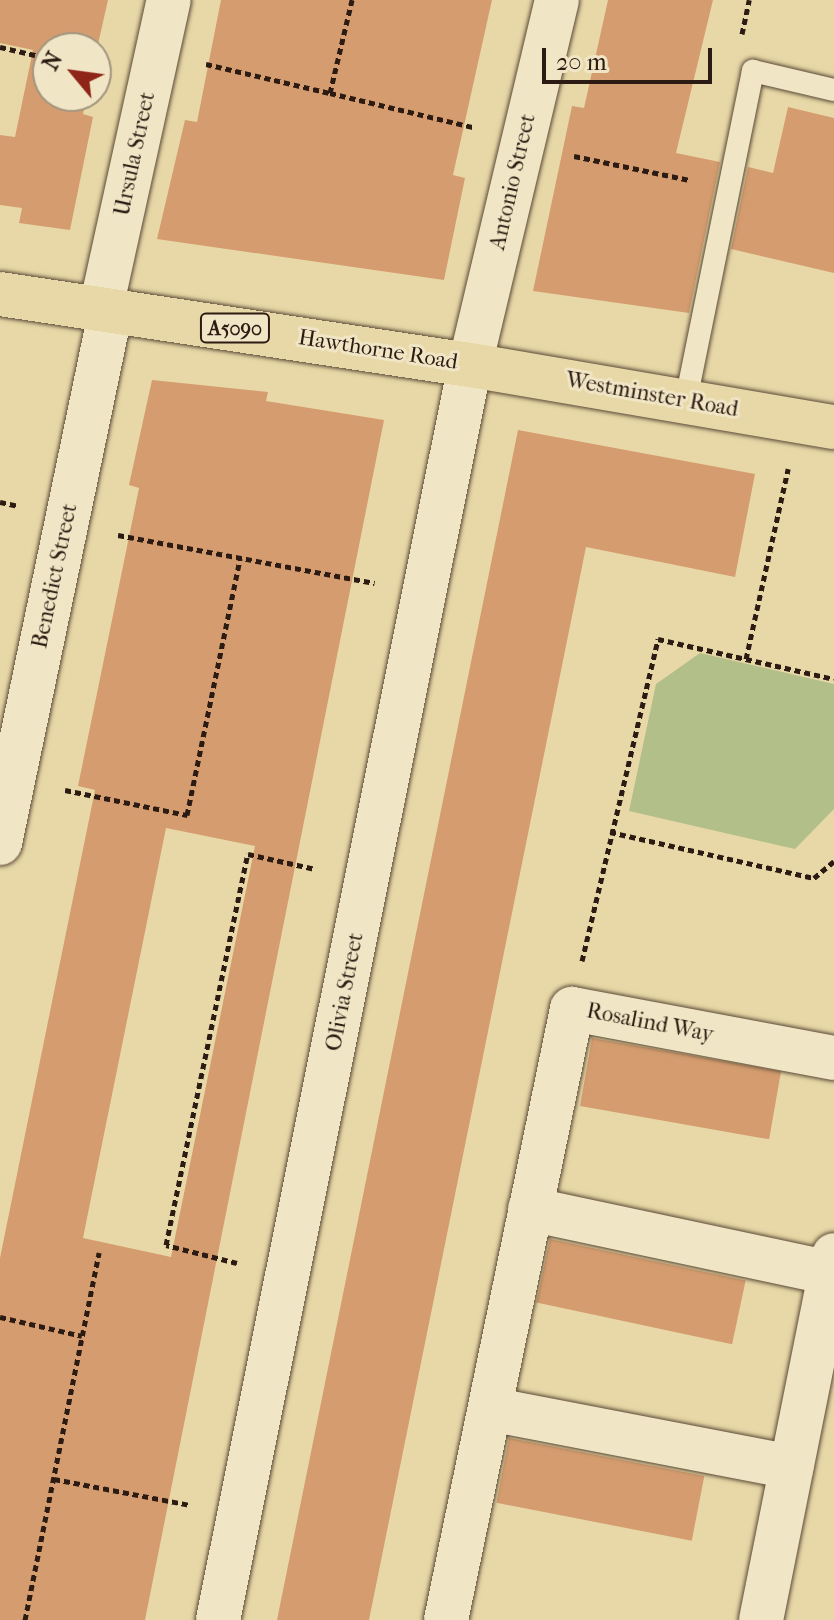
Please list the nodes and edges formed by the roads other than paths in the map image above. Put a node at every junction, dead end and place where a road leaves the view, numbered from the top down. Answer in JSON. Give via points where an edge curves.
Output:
{"nodes":[{"id":1,"x":169,"y":0,"type":"edge"},
{"id":2,"x":557,"y":0,"type":"edge"},
{"id":3,"x":834,"y":90,"type":"edge"},
{"id":4,"x":0,"y":294,"type":"edge"},
{"id":5,"x":106,"y":308,"type":"junction"},
{"id":6,"x":470,"y":365,"type":"junction"},
{"id":7,"x":686,"y":400,"type":"junction"},
{"id":8,"x":817,"y":424,"type":"edge"},
{"id":9,"x":0,"y":843,"type":"edge"},
{"id":10,"x":834,"y":1058,"type":"edge"},
{"id":11,"x":530,"y":1209,"type":"junction"},
{"id":12,"x":832,"y":1264,"type":"edge"},
{"id":13,"x":490,"y":1409,"type":"junction"},
{"id":14,"x":791,"y":1467,"type":"junction"},
{"id":15,"x":218,"y":1620,"type":"edge"},
{"id":16,"x":446,"y":1620,"type":"edge"},
{"id":17,"x":761,"y":1620,"type":"edge"}],
"edges":[{"from":1,"to":5,"type":"street","name":"Ursula Street"},
{"from":2,"to":6,"type":"street","name":"Antonio Street"},
{"from":3,"to":7,"type":"lane","via":[[753,71]]},
{"from":4,"to":5,"type":"main road","name":"Hawthorne Road","number":"A5090"},
{"from":5,"to":6,"type":"main road","name":"Hawthorne Road","number":"A5090"},
{"from":5,"to":9,"type":"street","name":"Benedict Street"},
{"from":6,"to":7,"type":"main road","name":"Westminster Road","number":"A5090"},
{"from":6,"to":15,"type":"street","name":"Olivia Street"},
{"from":7,"to":8,"type":"main road","name":"Westminster Road","number":"A5090"},
{"from":10,"to":11,"type":"street","name":"Rosalind Way","via":[[572,1009]]},
{"from":11,"to":12,"type":"street"},
{"from":11,"to":13,"type":"street","name":"Rosalind Way"},
{"from":12,"to":14,"type":"street"},
{"from":13,"to":14,"type":"street"},
{"from":13,"to":16,"type":"street","name":"Rosalind Way"},
{"from":14,"to":17,"type":"street"}]}
